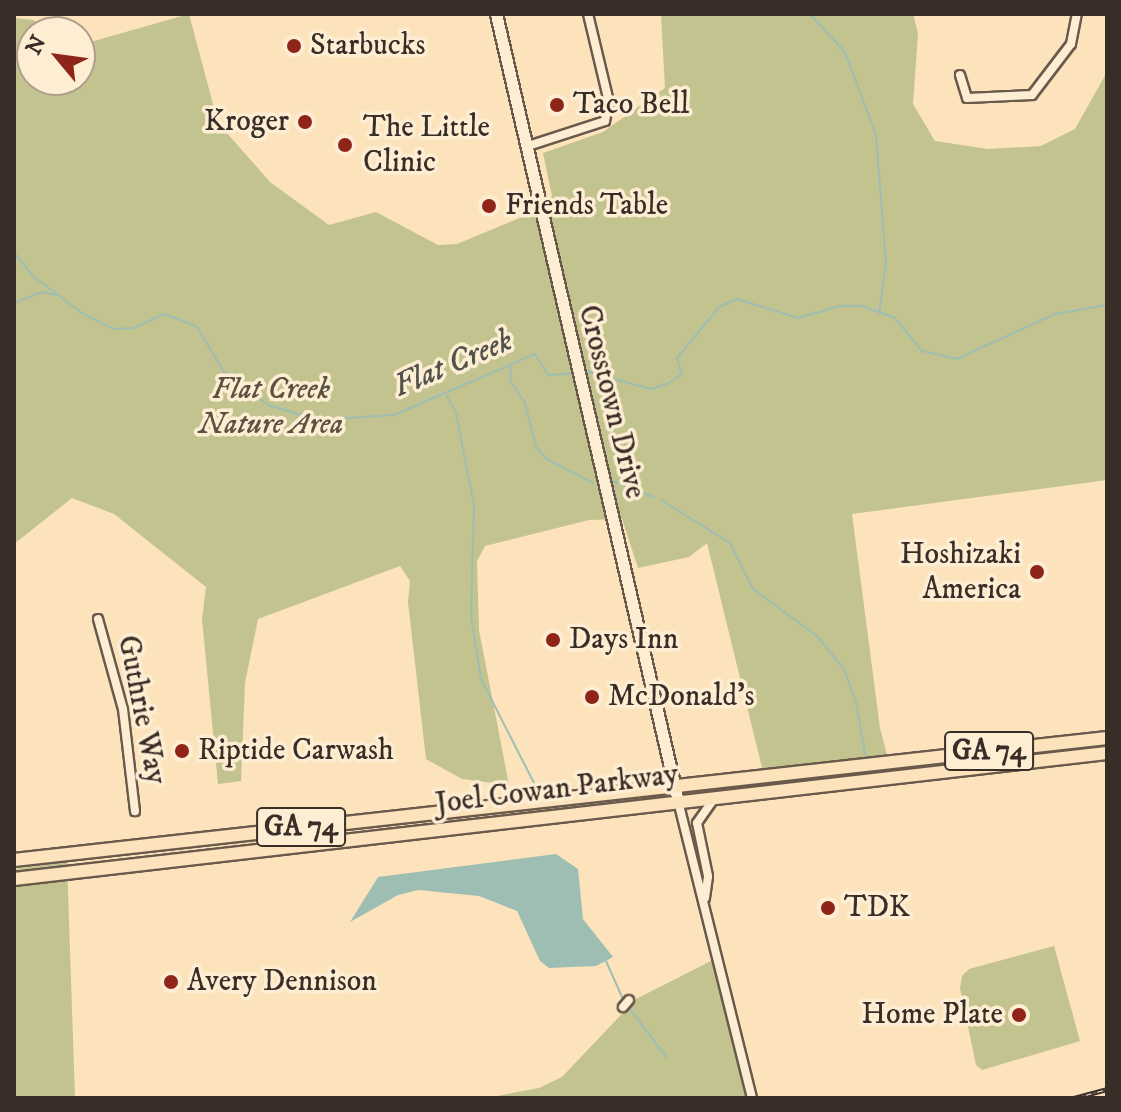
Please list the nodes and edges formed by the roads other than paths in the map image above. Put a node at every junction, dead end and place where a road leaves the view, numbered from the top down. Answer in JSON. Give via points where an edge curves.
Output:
{"nodes":[{"id":1,"x":496,"y":14,"type":"edge"},
{"id":2,"x":588,"y":14,"type":"edge"},
{"id":3,"x":1077,"y":14,"type":"edge"},
{"id":4,"x":960,"y":75,"type":"dead end"},
{"id":5,"x":528,"y":146,"type":"junction"},
{"id":6,"x":98,"y":619,"type":"dead end"},
{"id":7,"x":1107,"y":738,"type":"edge"},
{"id":8,"x":1107,"y":753,"type":"edge"},
{"id":9,"x":675,"y":785,"type":"junction"},
{"id":10,"x":716,"y":797,"type":"junction"},
{"id":11,"x":678,"y":801,"type":"junction"},
{"id":12,"x":135,"y":811,"type":"dead end"},
{"id":13,"x":14,"y":860,"type":"edge"},
{"id":14,"x":14,"y":879,"type":"edge"},
{"id":15,"x":704,"y":903,"type":"junction"},
{"id":16,"x":752,"y":1098,"type":"edge"}],
"edges":[{"from":1,"to":5,"type":"street","name":"Crosstown Drive"},
{"from":2,"to":5,"type":"street","via":[[609,102],[605,121]]},
{"from":3,"to":4,"type":"street","via":[[1071,44],[1032,95],[967,98]]},
{"from":5,"to":9,"type":"street","name":"Crosstown Drive"},
{"from":6,"to":12,"type":"street","name":"Guthrie Way","via":[[123,709]]},
{"from":7,"to":9,"type":"main road","name":"Joel Cowan Parkway","number":"GA 74"},
{"from":8,"to":10,"type":"main road","name":"Joel Cowan Parkway","number":"GA 74"},
{"from":9,"to":11,"type":"street","name":"Crosstown Drive"},
{"from":9,"to":13,"type":"main road","name":"Joel Cowan Parkway","number":"GA 74"},
{"from":10,"to":11,"type":"main road","name":"Joel Cowan Parkway","number":"GA 74"},
{"from":10,"to":15,"type":"street","via":[[699,813],[697,823],[708,876]]},
{"from":11,"to":14,"type":"main road","name":"Joel Cowan Parkway","number":"GA 74"},
{"from":11,"to":15,"type":"street"},
{"from":15,"to":16,"type":"street"}]}
